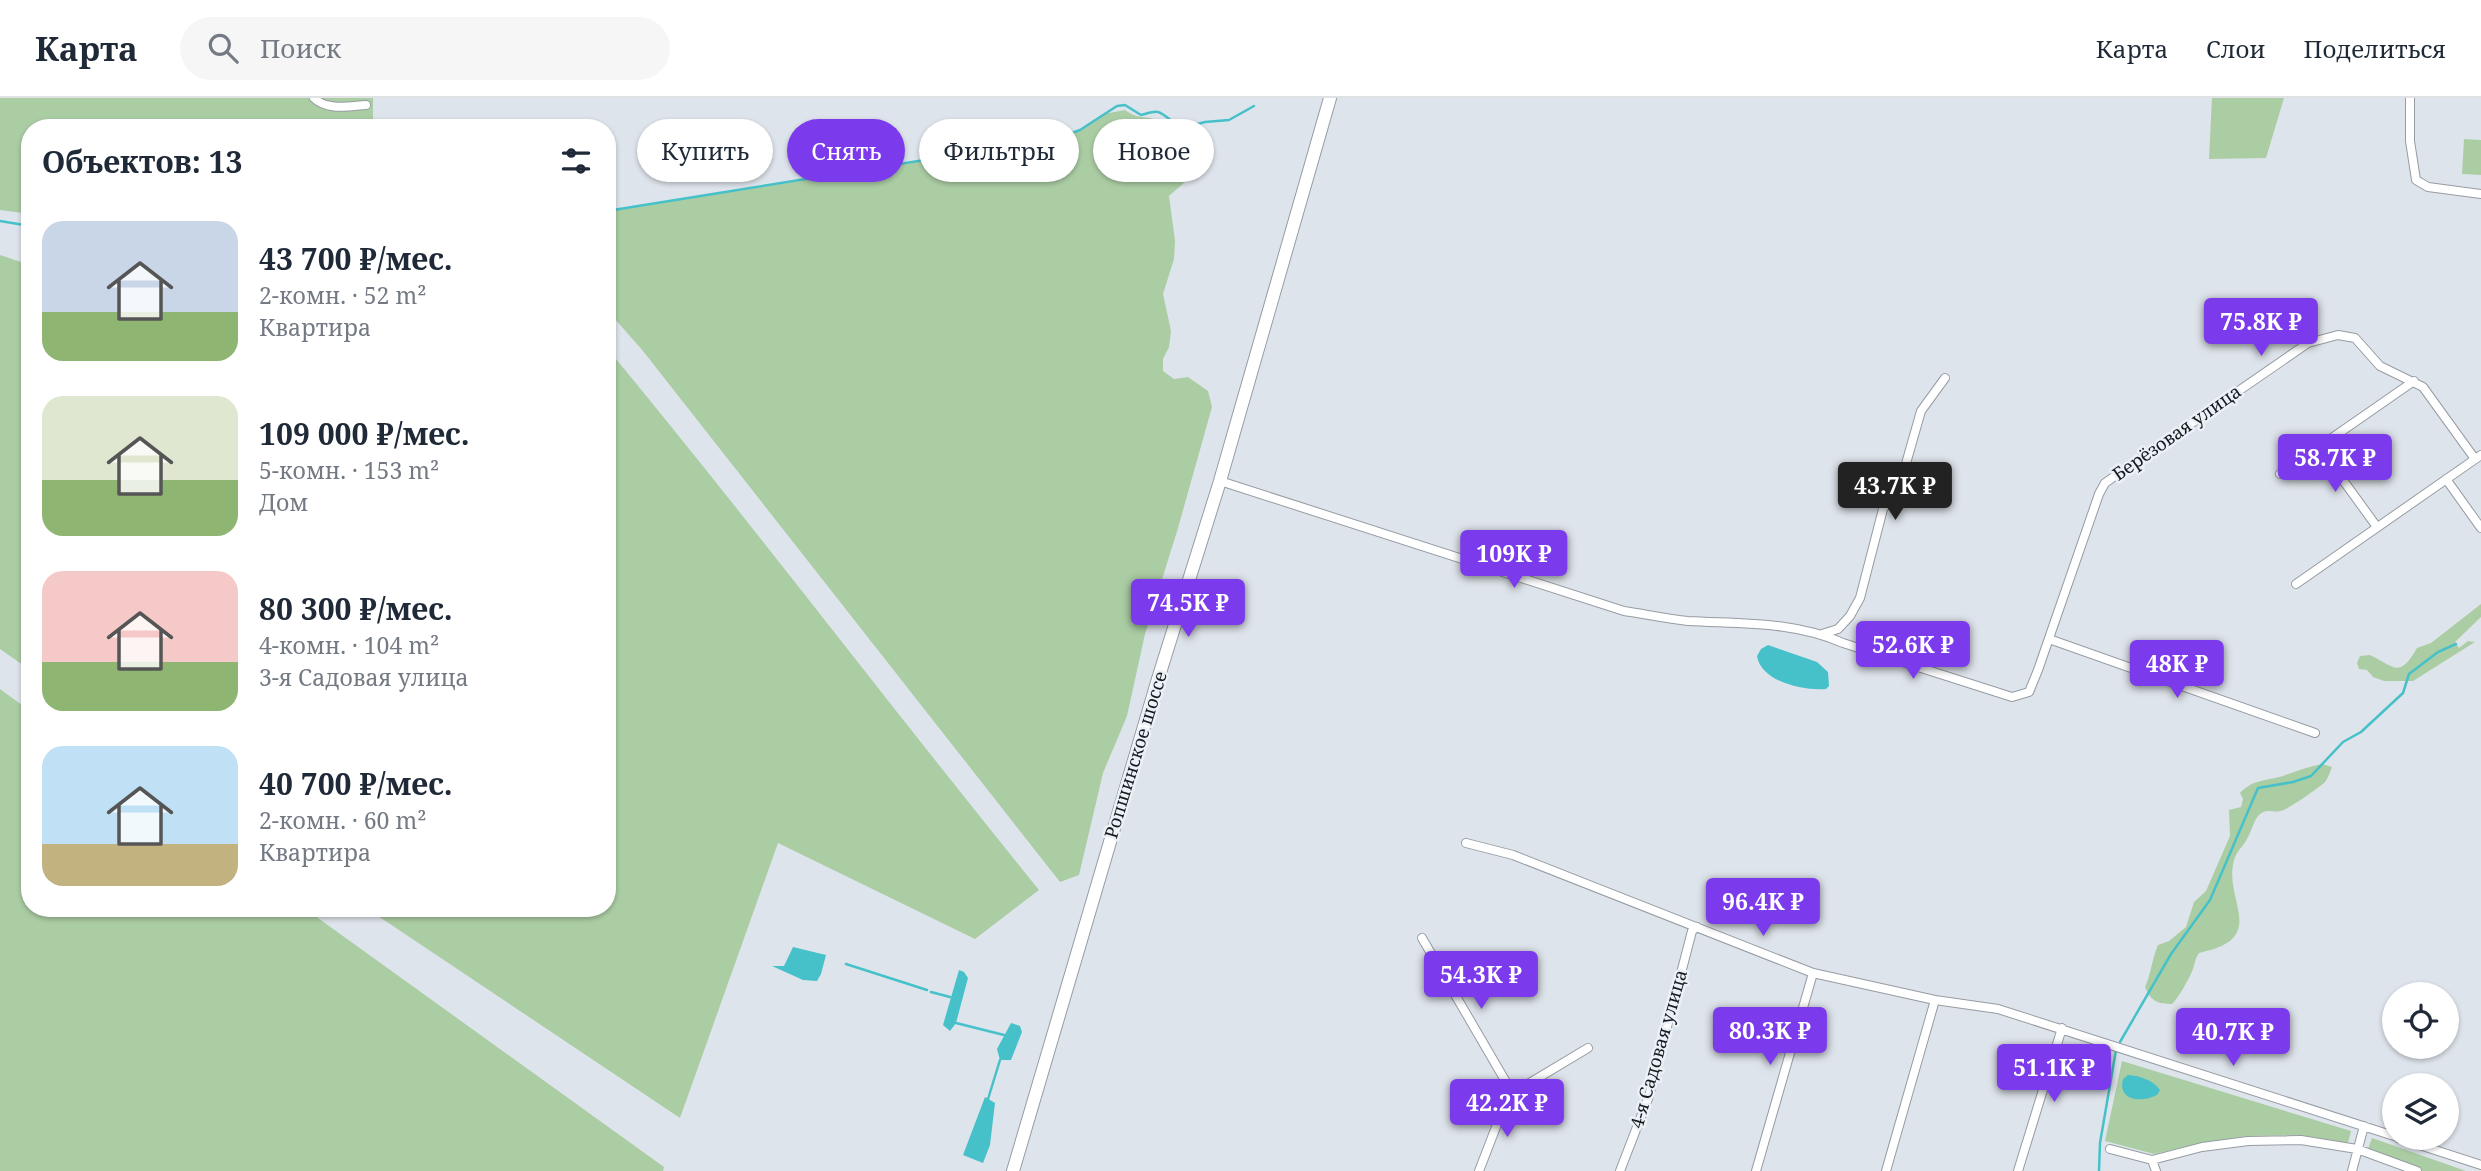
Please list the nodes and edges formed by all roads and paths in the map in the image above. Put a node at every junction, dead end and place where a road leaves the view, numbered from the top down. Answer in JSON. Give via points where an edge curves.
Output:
{"nodes":[{"id":1,"x":314,"y":98,"type":"edge"},
{"id":2,"x":1331,"y":98,"type":"edge"},
{"id":3,"x":2410,"y":98,"type":"edge"},
{"id":4,"x":366,"y":105,"type":"dead end"},
{"id":5,"x":2481,"y":194,"type":"edge"},
{"id":6,"x":1945,"y":378,"type":"dead end"},
{"id":7,"x":2414,"y":381,"type":"junction"},
{"id":8,"x":2304,"y":457,"type":"junction"},
{"id":9,"x":2478,"y":457,"type":"edge"},
{"id":10,"x":2280,"y":474,"type":"dead end"},
{"id":11,"x":2446,"y":479,"type":"junction"},
{"id":12,"x":1220,"y":481,"type":"junction"},
{"id":13,"x":2377,"y":527,"type":"junction"},
{"id":14,"x":2481,"y":528,"type":"edge"},
{"id":15,"x":2296,"y":584,"type":"dead end"},
{"id":16,"x":1822,"y":634,"type":"junction"},
{"id":17,"x":2049,"y":639,"type":"junction"},
{"id":18,"x":2315,"y":733,"type":"dead end"},
{"id":19,"x":1466,"y":842,"type":"dead end"},
{"id":20,"x":1697,"y":928,"type":"junction"},
{"id":21,"x":1422,"y":937,"type":"dead end"},
{"id":22,"x":1813,"y":973,"type":"junction"},
{"id":23,"x":1935,"y":1000,"type":"junction"},
{"id":24,"x":2062,"y":1028,"type":"junction"},
{"id":25,"x":1588,"y":1048,"type":"dead end"},
{"id":26,"x":1508,"y":1096,"type":"junction"},
{"id":27,"x":2364,"y":1126,"type":"junction"},
{"id":28,"x":2382,"y":1132,"type":"edge"},
{"id":29,"x":2110,"y":1149,"type":"dead end"},
{"id":30,"x":2357,"y":1149,"type":"junction"},
{"id":31,"x":2435,"y":1150,"type":"edge"},
{"id":32,"x":2151,"y":1160,"type":"junction"},
{"id":33,"x":2481,"y":1165,"type":"edge"},
{"id":34,"x":1013,"y":1171,"type":"edge"},
{"id":35,"x":1479,"y":1171,"type":"edge"},
{"id":36,"x":1620,"y":1171,"type":"edge"},
{"id":37,"x":1756,"y":1171,"type":"edge"},
{"id":38,"x":1886,"y":1171,"type":"edge"},
{"id":39,"x":2018,"y":1171,"type":"edge"},
{"id":40,"x":2155,"y":1171,"type":"edge"},
{"id":41,"x":2352,"y":1171,"type":"edge"},
{"id":42,"x":2417,"y":1171,"type":"edge"}],
"edges":[{"from":1,"to":4,"type":"street","via":[[320,104]]},
{"from":2,"to":12,"type":"main road","name":"Ропшинское шоссе"},
{"from":3,"to":5,"type":"street","via":[[2416,180],[2428,187]]},
{"from":6,"to":16,"type":"street","via":[[1921,411],[1899,488],[1883,509],[1860,598],[1838,629]]},
{"from":7,"to":8,"type":"street"},
{"from":7,"to":9,"type":"street","name":"Берёзовая улица","via":[[2430,394]]},
{"from":7,"to":17,"type":"street","name":"Берёзовая улица","via":[[2380,366],[2356,338],[2338,335],[2308,343],[2105,482]]},
{"from":8,"to":10,"type":"street"},
{"from":8,"to":13,"type":"street","via":[[2315,470],[2340,476]]},
{"from":9,"to":11,"type":"street","name":"Берёзовая улица"},
{"from":11,"to":13,"type":"street","name":"Берёзовая улица"},
{"from":11,"to":14,"type":"street"},
{"from":12,"to":16,"type":"street","via":[[1624,611]]},
{"from":12,"to":34,"type":"main road","name":"Ропшинское шоссе"},
{"from":13,"to":15,"type":"street","name":"Берёзовая улица"},
{"from":16,"to":17,"type":"street","via":[[2012,697],[2029,692]]},
{"from":17,"to":18,"type":"street"},
{"from":19,"to":20,"type":"street","via":[[1513,855]]},
{"from":20,"to":22,"type":"street"},
{"from":20,"to":36,"type":"street","name":"4-я Садовая улица","via":[[1692,931],[1649,1096]]},
{"from":21,"to":26,"type":"street","via":[[1506,1082]]},
{"from":22,"to":23,"type":"street"},
{"from":22,"to":37,"type":"street"},
{"from":23,"to":24,"type":"street","via":[[1998,1009]]},
{"from":23,"to":38,"type":"street"},
{"from":24,"to":27,"type":"street"},
{"from":24,"to":39,"type":"street"},
{"from":25,"to":26,"type":"street"},
{"from":26,"to":35,"type":"street"},
{"from":27,"to":28,"type":"street"},
{"from":27,"to":30,"type":"street"},
{"from":29,"to":32,"type":"street"},
{"from":30,"to":32,"type":"street","via":[[2301,1140],[2248,1141]]},
{"from":30,"to":41,"type":"street"},
{"from":30,"to":42,"type":"street"},
{"from":31,"to":33,"type":"street"},
{"from":32,"to":40,"type":"street"}]}
